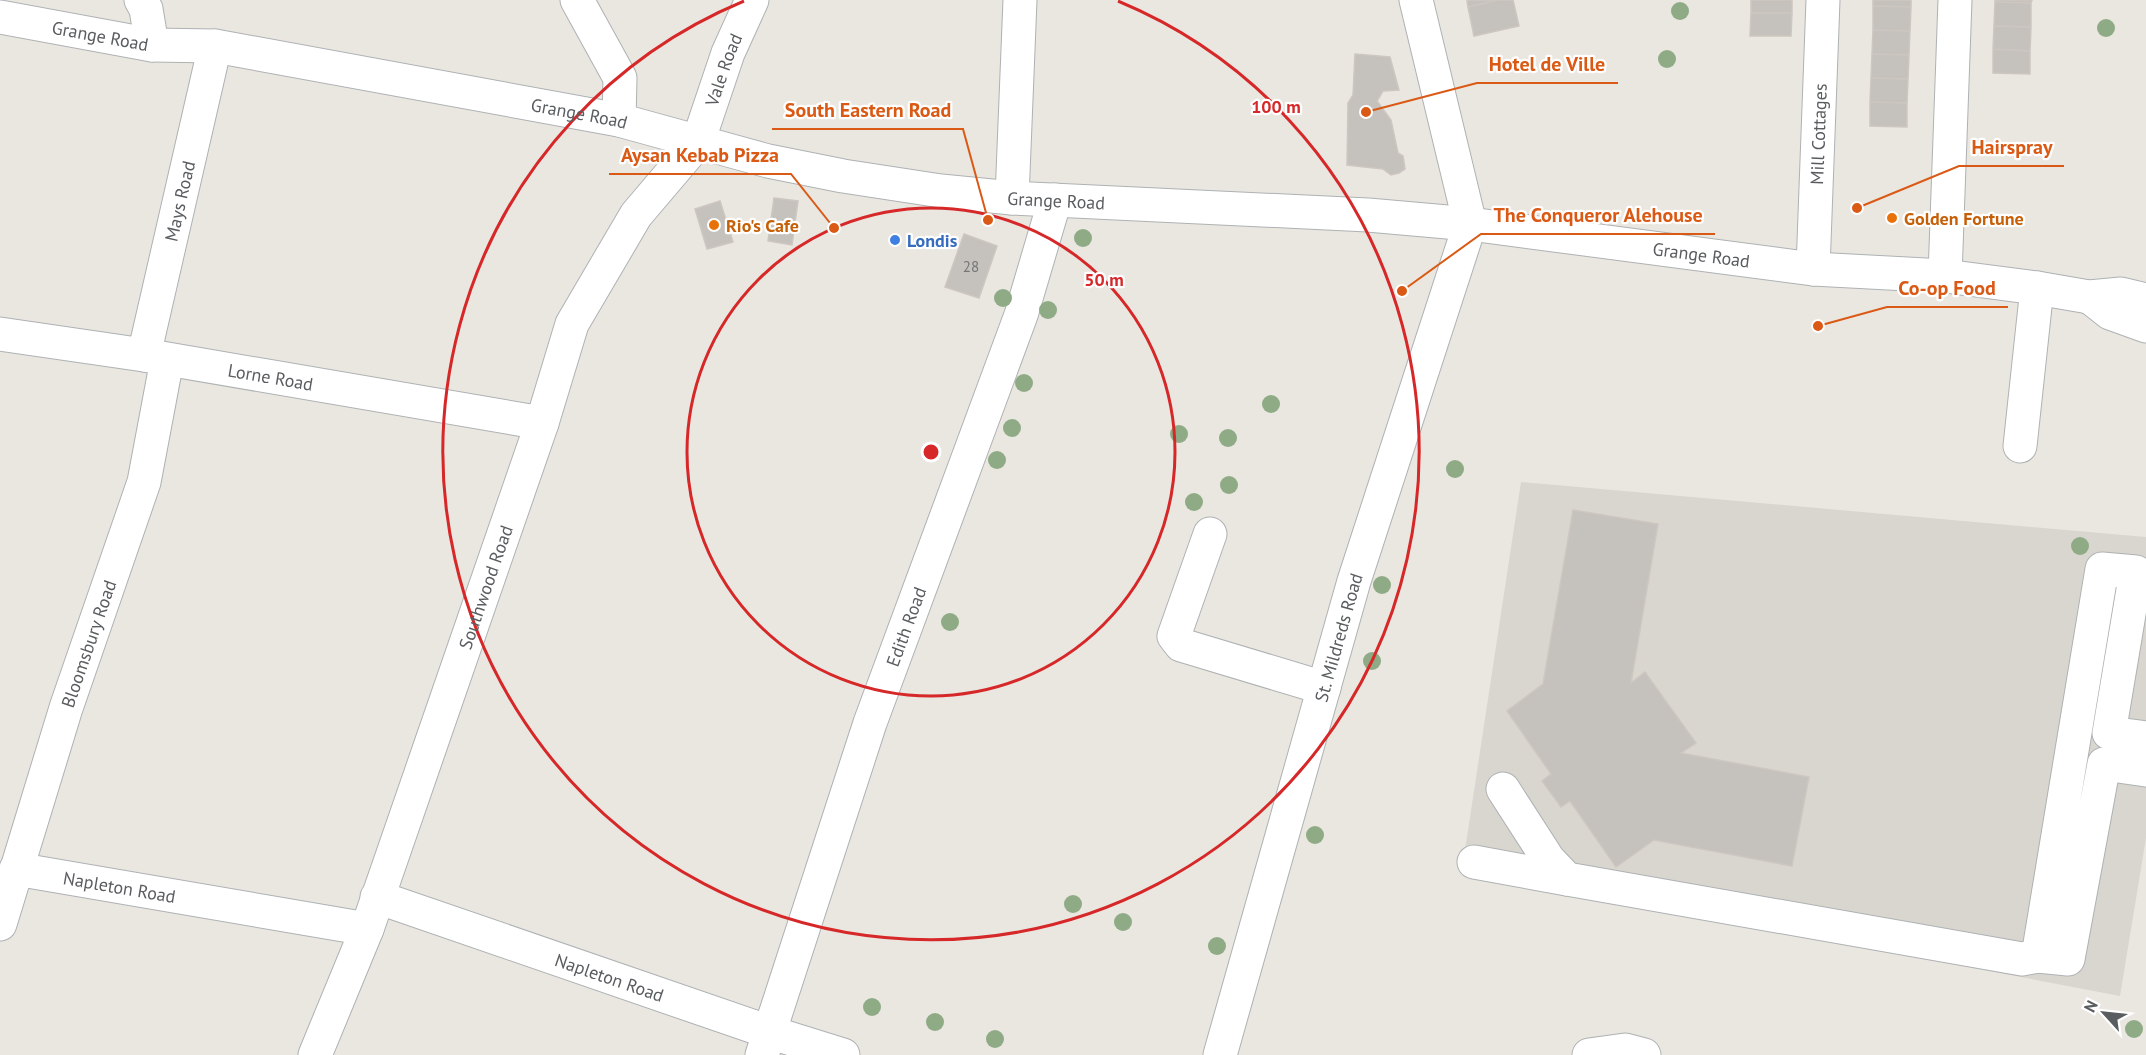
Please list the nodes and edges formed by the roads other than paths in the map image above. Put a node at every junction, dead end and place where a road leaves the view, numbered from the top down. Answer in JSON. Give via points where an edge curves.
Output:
{"nodes":[{"id":1,"x":141,"y":0,"type":"edge"},
{"id":2,"x":577,"y":0,"type":"edge"},
{"id":3,"x":752,"y":0,"type":"edge"},
{"id":4,"x":1020,"y":0,"type":"edge"},
{"id":5,"x":1416,"y":0,"type":"edge"},
{"id":6,"x":1823,"y":0,"type":"edge"},
{"id":7,"x":1955,"y":0,"type":"edge"},
{"id":8,"x":0,"y":17,"type":"edge"},
{"id":9,"x":152,"y":45,"type":"junction"},
{"id":10,"x":215,"y":46,"type":"junction"},
{"id":11,"x":619,"y":120,"type":"junction"},
{"id":12,"x":698,"y":142,"type":"junction"},
{"id":13,"x":1012,"y":198,"type":"junction"},
{"id":14,"x":1055,"y":200,"type":"junction"},
{"id":15,"x":1470,"y":224,"type":"junction"},
{"id":16,"x":1813,"y":269,"type":"junction"},
{"id":17,"x":1945,"y":276,"type":"junction"},
{"id":18,"x":2037,"y":288,"type":"junction"},
{"id":19,"x":2089,"y":297,"type":"junction"},
{"id":20,"x":2146,"y":300,"type":"edge"},
{"id":21,"x":2146,"y":326,"type":"edge"},
{"id":22,"x":0,"y":334,"type":"edge"},
{"id":23,"x":155,"y":358,"type":"junction"},
{"id":24,"x":542,"y":423,"type":"junction"},
{"id":25,"x":2020,"y":446,"type":"dead end"},
{"id":26,"x":1210,"y":534,"type":"dead end"},
{"id":27,"x":1324,"y":687,"type":"junction"},
{"id":28,"x":2146,"y":738,"type":"edge"},
{"id":29,"x":2146,"y":770,"type":"edge"},
{"id":30,"x":1503,"y":789,"type":"dead end"},
{"id":31,"x":1474,"y":862,"type":"dead end"},
{"id":32,"x":16,"y":869,"type":"junction"},
{"id":33,"x":1567,"y":879,"type":"junction"},
{"id":34,"x":377,"y":897,"type":"junction"},
{"id":35,"x":0,"y":924,"type":"edge"},
{"id":36,"x":367,"y":929,"type":"junction"},
{"id":37,"x":2038,"y":956,"type":"junction"},
{"id":38,"x":765,"y":1044,"type":"edge"},
{"id":39,"x":315,"y":1055,"type":"edge"},
{"id":40,"x":843,"y":1055,"type":"edge"},
{"id":41,"x":1220,"y":1055,"type":"edge"},
{"id":42,"x":1589,"y":1055,"type":"edge"},
{"id":43,"x":1644,"y":1055,"type":"edge"}],
"edges":[{"from":1,"to":9,"type":"street"},
{"from":2,"to":11,"type":"street","via":[[620,78]]},
{"from":3,"to":12,"type":"street","name":"Vale Road","via":[[728,52]]},
{"from":4,"to":13,"type":"street"},
{"from":5,"to":15,"type":"street"},
{"from":6,"to":16,"type":"street","name":"Mill Cottages"},
{"from":7,"to":17,"type":"street"},
{"from":8,"to":9,"type":"street","name":"Grange Road"},
{"from":9,"to":10,"type":"street","name":"Grange Road"},
{"from":10,"to":11,"type":"street","name":"Grange Road"},
{"from":10,"to":23,"type":"street","name":"Mays Road"},
{"from":11,"to":12,"type":"street","name":"Grange Road"},
{"from":12,"to":13,"type":"street","name":"Grange Road","via":[[843,176]]},
{"from":12,"to":24,"type":"street","name":"Southwood Road","via":[[636,215],[572,324]]},
{"from":13,"to":14,"type":"street","name":"Grange Road"},
{"from":14,"to":15,"type":"street","name":"Grange Road","via":[[1368,215]]},
{"from":14,"to":38,"type":"street","name":"Edith Road","via":[[1021,315],[870,723]]},
{"from":15,"to":16,"type":"street","name":"Grange Road"},
{"from":15,"to":27,"type":"street","name":"St. Mildreds Road","via":[[1354,581]]},
{"from":16,"to":17,"type":"street","name":"Grange Road"},
{"from":17,"to":18,"type":"street","name":"Grange Road"},
{"from":18,"to":19,"type":"street","name":"Grange Road"},
{"from":18,"to":25,"type":"street"},
{"from":19,"to":20,"type":"street","name":"Grange Road","via":[[2121,294]]},
{"from":19,"to":21,"type":"street","name":"Grange Road","via":[[2109,313]]},
{"from":22,"to":23,"type":"street","name":"Lorne Road"},
{"from":23,"to":24,"type":"street","name":"Lorne Road"},
{"from":23,"to":32,"type":"street","name":"Bloomsbury Road","via":[[144,483],[66,708]]},
{"from":24,"to":34,"type":"street","name":"Southwood Road"},
{"from":26,"to":27,"type":"street","via":[[1174,636],[1181,645]]},
{"from":27,"to":41,"type":"street","name":"St. Mildreds Road"},
{"from":28,"to":37,"type":"street","via":[[2109,732],[2136,572],[2102,569]]},
{"from":29,"to":37,"type":"street","via":[[2104,764],[2068,959]]},
{"from":30,"to":33,"type":"street","via":[[1548,859]]},
{"from":31,"to":33,"type":"street"},
{"from":32,"to":35,"type":"street","name":"Bloomsbury Road"},
{"from":32,"to":36,"type":"street","name":"Napleton Road"},
{"from":33,"to":37,"type":"street","via":[[2022,959]]},
{"from":34,"to":36,"type":"street","name":"Southwood Road"},
{"from":34,"to":38,"type":"street","name":"Napleton Road"},
{"from":36,"to":39,"type":"street","name":"Southwood Road"},
{"from":38,"to":40,"type":"street","name":"Napleton Road"},
{"from":42,"to":43,"type":"street","via":[[1624,1050]]}]}
